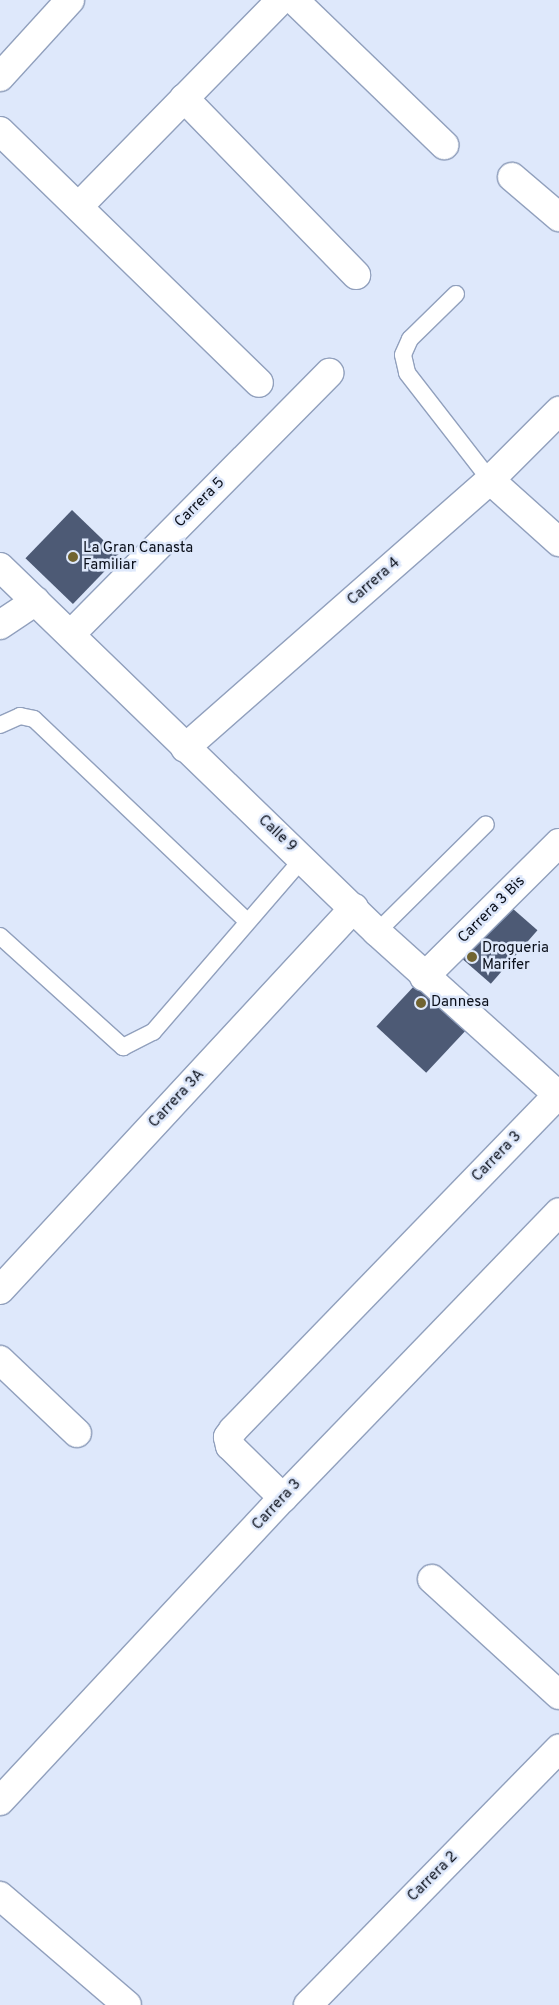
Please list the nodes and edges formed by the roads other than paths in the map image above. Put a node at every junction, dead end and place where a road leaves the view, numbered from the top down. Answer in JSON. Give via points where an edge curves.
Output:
{"nodes":[{"id":1,"x":70,"y":0,"type":"edge"},
{"id":2,"x":280,"y":0,"type":"edge"},
{"id":3,"x":294,"y":0,"type":"edge"},
{"id":4,"x":0,"y":78,"type":"edge"},
{"id":5,"x":184,"y":98,"type":"junction"},
{"id":6,"x":0,"y":131,"type":"edge"},
{"id":7,"x":444,"y":145,"type":"dead end"},
{"id":8,"x":512,"y":177,"type":"dead end"},
{"id":9,"x":80,"y":205,"type":"junction"},
{"id":10,"x":559,"y":217,"type":"edge"},
{"id":11,"x":356,"y":275,"type":"dead end"},
{"id":12,"x":456,"y":294,"type":"dead end"},
{"id":13,"x":329,"y":373,"type":"dead end"},
{"id":14,"x":259,"y":383,"type":"dead end"},
{"id":15,"x":559,"y":411,"type":"edge"},
{"id":16,"x":490,"y":480,"type":"junction"},
{"id":17,"x":559,"y":542,"type":"edge"},
{"id":18,"x":0,"y":567,"type":"edge"},
{"id":19,"x":36,"y":601,"type":"junction"},
{"id":20,"x":0,"y":624,"type":"edge"},
{"id":21,"x":72,"y":633,"type":"junction"},
{"id":22,"x":0,"y":725,"type":"edge"},
{"id":23,"x":185,"y":748,"type":"junction"},
{"id":24,"x":486,"y":824,"type":"dead end"},
{"id":25,"x":559,"y":843,"type":"edge"},
{"id":26,"x":303,"y":858,"type":"junction"},
{"id":27,"x":354,"y":908,"type":"junction"},
{"id":28,"x":247,"y":921,"type":"junction"},
{"id":29,"x":376,"y":932,"type":"junction"},
{"id":30,"x":0,"y":936,"type":"edge"},
{"id":31,"x":424,"y":977,"type":"junction"},
{"id":32,"x":559,"y":1095,"type":"edge"},
{"id":33,"x":559,"y":1212,"type":"edge"},
{"id":34,"x":0,"y":1290,"type":"edge"},
{"id":35,"x":0,"y":1360,"type":"edge"},
{"id":36,"x":77,"y":1433,"type":"dead end"},
{"id":37,"x":283,"y":1498,"type":"junction"},
{"id":38,"x":432,"y":1579,"type":"dead end"},
{"id":39,"x":559,"y":1695,"type":"edge"},
{"id":40,"x":553,"y":1765,"type":"edge"},
{"id":41,"x":0,"y":1801,"type":"edge"},
{"id":42,"x":0,"y":1896,"type":"edge"},
{"id":43,"x":127,"y":2005,"type":"edge"},
{"id":44,"x":308,"y":2005,"type":"edge"}],
"edges":[{"from":1,"to":4,"type":"street"},
{"from":2,"to":5,"type":"street"},
{"from":3,"to":7,"type":"street"},
{"from":5,"to":9,"type":"street"},
{"from":5,"to":11,"type":"street"},
{"from":6,"to":9,"type":"street"},
{"from":8,"to":10,"type":"street"},
{"from":9,"to":14,"type":"street"},
{"from":12,"to":16,"type":"lane","via":[[410,339],[403,355],[407,373]]},
{"from":13,"to":21,"type":"street","name":"Carrera 5"},
{"from":15,"to":16,"type":"street","name":"Carrera 4"},
{"from":16,"to":17,"type":"street"},
{"from":16,"to":23,"type":"street","name":"Carrera 4"},
{"from":18,"to":19,"type":"street","name":"Calle 9"},
{"from":19,"to":20,"type":"street"},
{"from":19,"to":21,"type":"street","name":"Calle 9"},
{"from":21,"to":23,"type":"street","name":"Calle 9"},
{"from":22,"to":28,"type":"lane","via":[[20,716],[34,719]]},
{"from":23,"to":26,"type":"street","name":"Calle 9"},
{"from":24,"to":29,"type":"lane"},
{"from":25,"to":31,"type":"street","name":"Carrera 3 Bis"},
{"from":26,"to":27,"type":"street","name":"Calle 9"},
{"from":26,"to":28,"type":"lane"},
{"from":27,"to":29,"type":"street","name":"Calle 9"},
{"from":27,"to":34,"type":"street","name":"Carrera 3A"},
{"from":28,"to":30,"type":"lane","via":[[153,1032],[123,1047]]},
{"from":29,"to":31,"type":"street","name":"Calle 9"},
{"from":31,"to":32,"type":"street","name":"Calle 9"},
{"from":32,"to":37,"type":"street","name":"Carrera 3","via":[[228,1438],[230,1446]]},
{"from":33,"to":37,"type":"street","name":"Carrera 3"},
{"from":35,"to":36,"type":"street"},
{"from":37,"to":41,"type":"street","name":"Carrera 3"},
{"from":38,"to":39,"type":"street"},
{"from":40,"to":44,"type":"street","name":"Carrera 2"},
{"from":42,"to":43,"type":"street"}]}
